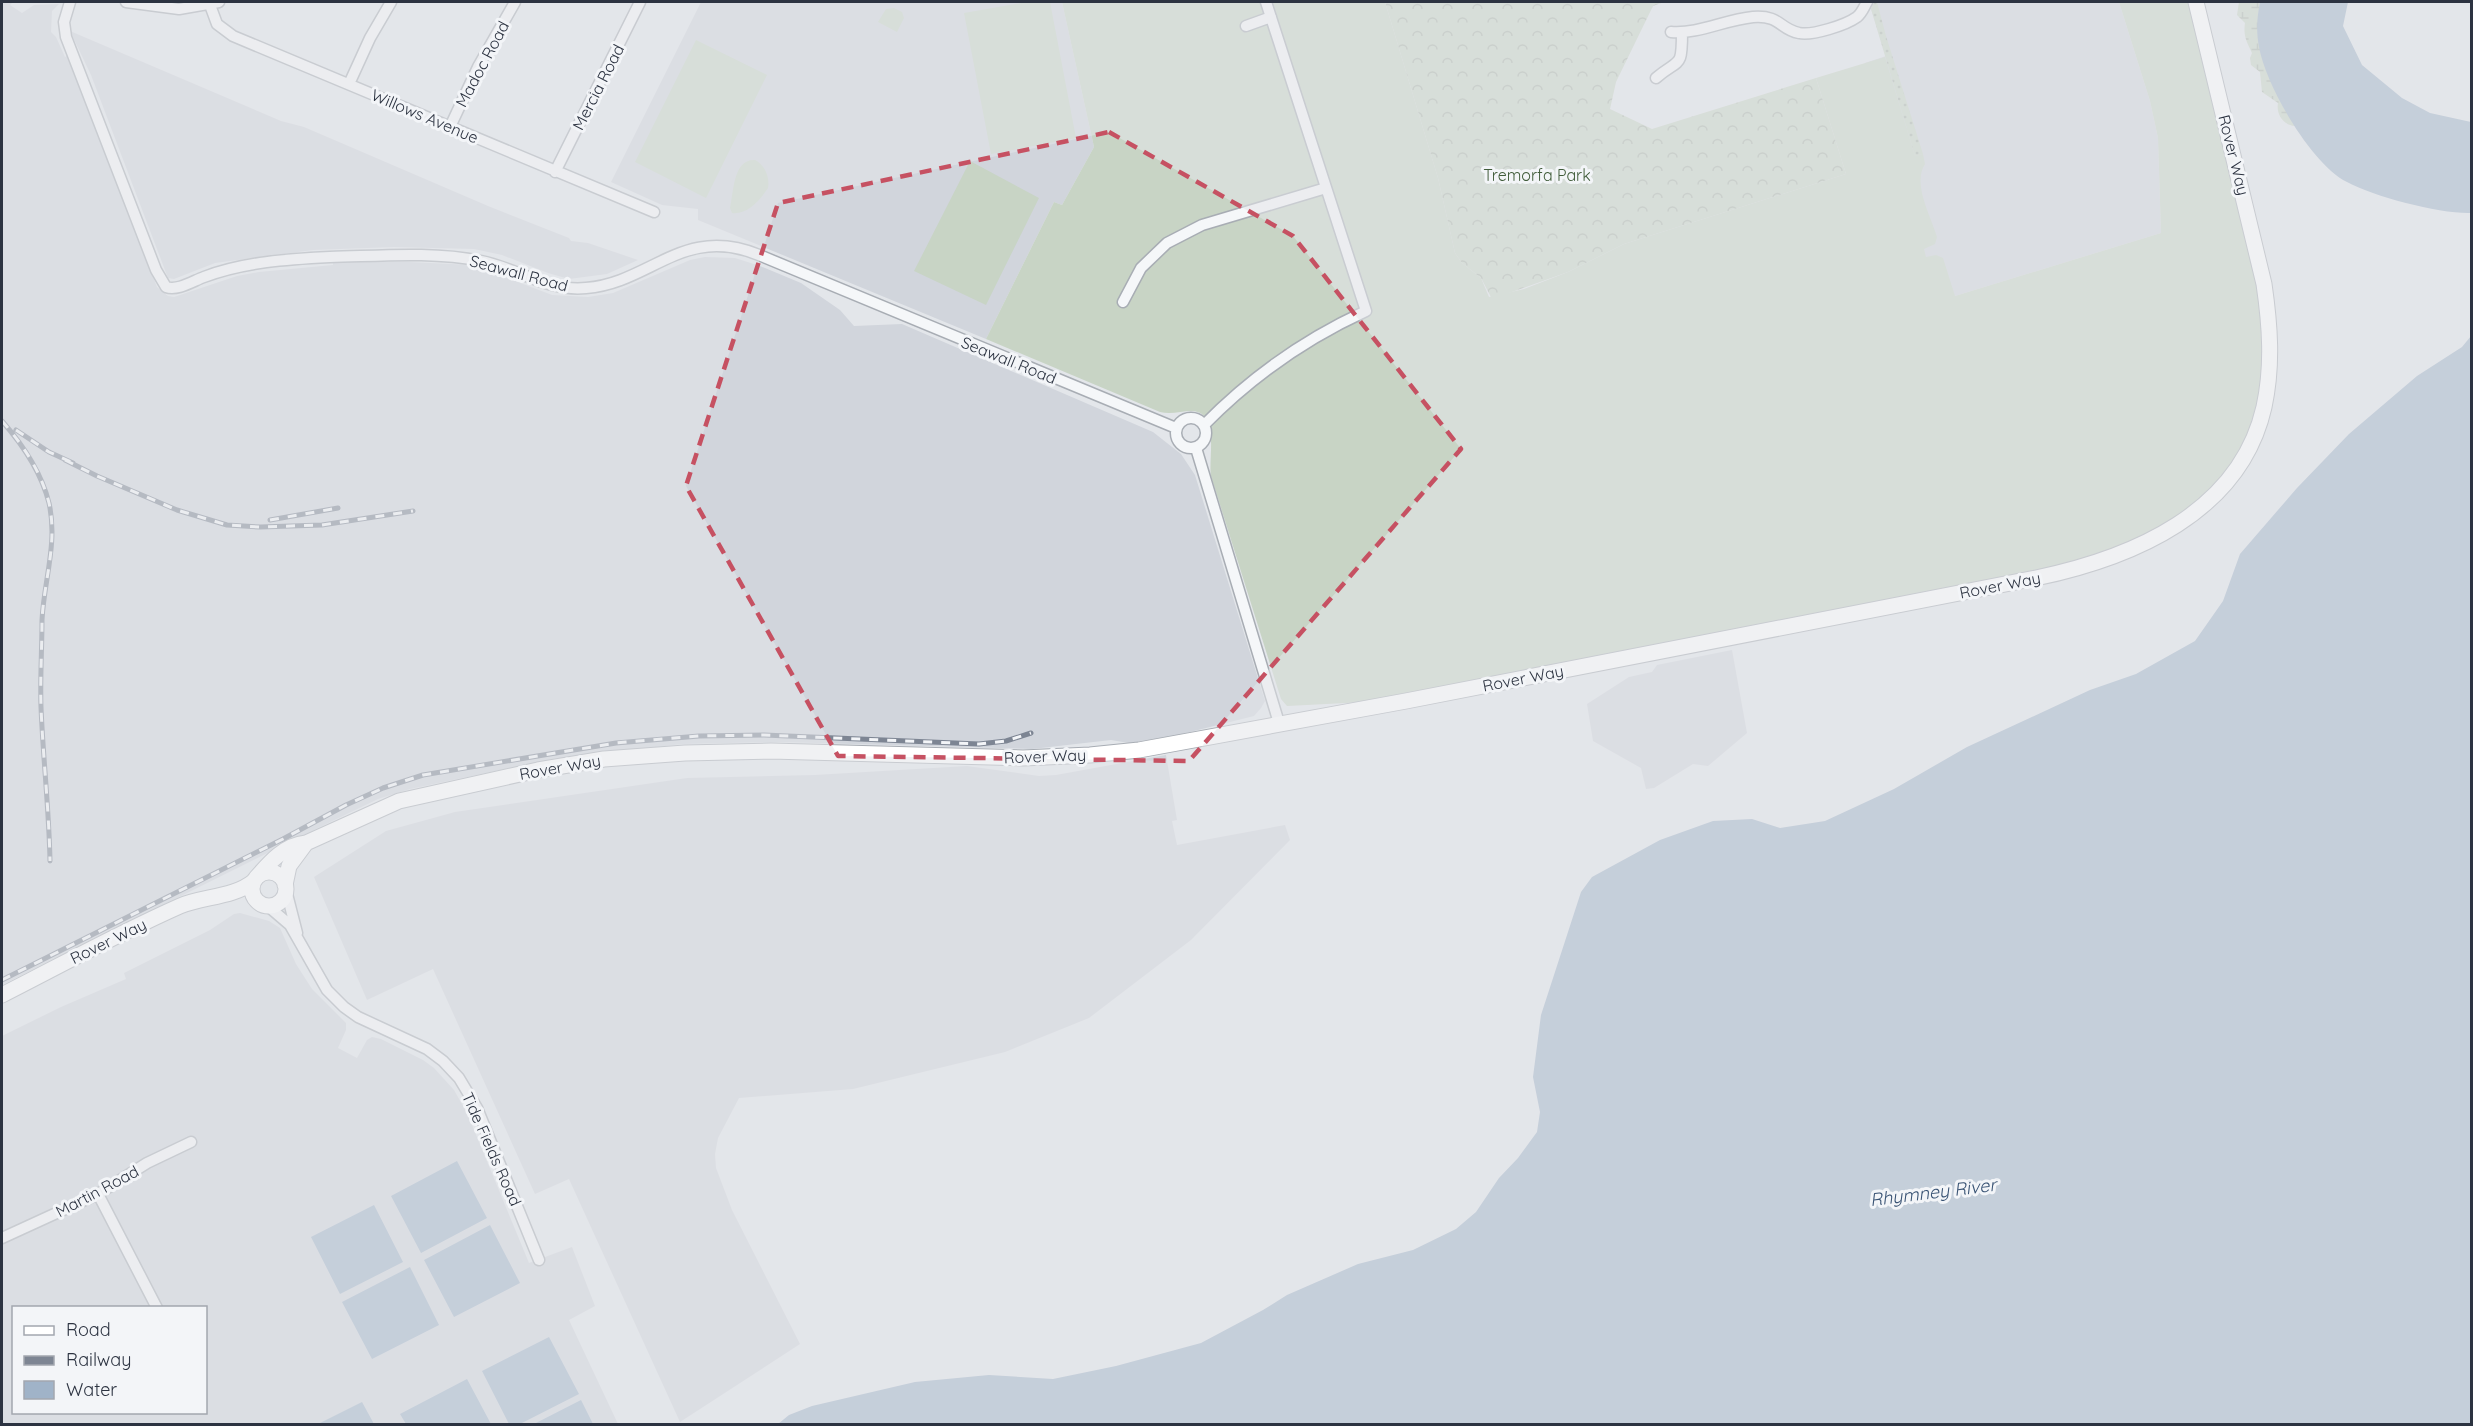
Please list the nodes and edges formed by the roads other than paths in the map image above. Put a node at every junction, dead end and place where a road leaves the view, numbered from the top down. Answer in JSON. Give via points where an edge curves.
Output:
{"nodes":[{"id":1,"x":70,"y":2,"type":"edge"},
{"id":2,"x":126,"y":2,"type":"edge"},
{"id":3,"x":391,"y":2,"type":"edge"},
{"id":4,"x":515,"y":2,"type":"edge"},
{"id":5,"x":640,"y":2,"type":"edge"},
{"id":6,"x":1266,"y":2,"type":"edge"},
{"id":7,"x":1867,"y":2,"type":"edge"},
{"id":8,"x":2196,"y":2,"type":"edge"},
{"id":9,"x":215,"y":3,"type":"edge"},
{"id":10,"x":1271,"y":17,"type":"junction"},
{"id":11,"x":1246,"y":26,"type":"dead end"},
{"id":12,"x":1656,"y":78,"type":"dead end"},
{"id":13,"x":349,"y":84,"type":"junction"},
{"id":14,"x":450,"y":127,"type":"junction"},
{"id":15,"x":555,"y":172,"type":"junction"},
{"id":16,"x":1326,"y":188,"type":"junction"},
{"id":17,"x":654,"y":212,"type":"dead end"},
{"id":18,"x":1123,"y":302,"type":"dead end"},
{"id":19,"x":1204,"y":425,"type":"junction"},
{"id":20,"x":1176,"y":428,"type":"junction"},
{"id":21,"x":1196,"y":448,"type":"junction"},
{"id":22,"x":1279,"y":723,"type":"junction"},
{"id":23,"x":306,"y":843,"type":"junction"},
{"id":24,"x":255,"y":880,"type":"junction"},
{"id":25,"x":286,"y":888,"type":"junction"},
{"id":26,"x":218,"y":897,"type":"junction"},
{"id":27,"x":264,"y":906,"type":"junction"},
{"id":28,"x":297,"y":936,"type":"junction"},
{"id":29,"x":2,"y":995,"type":"edge"},
{"id":30,"x":191,"y":1142,"type":"dead end"},
{"id":31,"x":98,"y":1194,"type":"junction"},
{"id":32,"x":2,"y":1239,"type":"edge"},
{"id":33,"x":539,"y":1260,"type":"dead end"},
{"id":34,"x":156,"y":1306,"type":"edge"}],
"edges":[{"from":1,"to":20,"type":"street","name":"Seawall Road","via":[[64,22],[66,37],[166,287],[173,289],[212,274],[256,265],[399,256],[478,260],[559,287],[588,288],[615,282],[684,251],[709,247],[748,250]]},
{"from":2,"to":9,"type":"street","via":[[179,9]]},
{"from":3,"to":13,"type":"street"},
{"from":4,"to":14,"type":"street","name":"Madoc Road"},
{"from":5,"to":15,"type":"street","name":"Mercia Road"},
{"from":6,"to":10,"type":"street"},
{"from":7,"to":12,"type":"street","via":[[1857,17],[1813,34],[1795,32],[1779,21],[1763,17],[1677,32],[1682,53],[1678,62]]},
{"from":8,"to":22,"type":"street","name":"Rover Way","via":[[2255,238],[2270,343],[2267,393],[2257,429],[2229,478],[2197,512],[2131,550],[2057,574]]},
{"from":9,"to":13,"type":"street","name":"Willows Avenue","via":[[217,24],[227,33]]},
{"from":10,"to":11,"type":"street"},
{"from":10,"to":16,"type":"street"},
{"from":13,"to":14,"type":"street","name":"Willows Avenue"},
{"from":14,"to":15,"type":"street","name":"Willows Avenue"},
{"from":15,"to":17,"type":"street","name":"Willows Avenue"},
{"from":16,"to":18,"type":"street","via":[[1202,225],[1167,243],[1141,268]]},
{"from":16,"to":19,"type":"street","via":[[1366,310],[1286,355],[1226,402]]},
{"from":19,"to":20,"type":"street","via":[[1191,418]]},
{"from":19,"to":21,"type":"street","via":[[1205,439]]},
{"from":20,"to":21,"type":"street","via":[[1180,445]]},
{"from":21,"to":22,"type":"street"},
{"from":22,"to":23,"type":"street","name":"Rover Way","via":[[1151,748],[1090,755],[985,758],[721,751],[604,759],[399,801]]},
{"from":23,"to":24,"type":"street","name":"Rover Way","via":[[282,852]]},
{"from":23,"to":25,"type":"street","via":[[289,866]]},
{"from":24,"to":25,"type":"street","via":[[270,872],[280,876]]},
{"from":24,"to":26,"type":"street","name":"Rover Way"},
{"from":24,"to":27,"type":"street","via":[[253,896]]},
{"from":25,"to":27,"type":"street","via":[[279,904]]},
{"from":25,"to":28,"type":"street","name":"Tide Fields Road"},
{"from":26,"to":27,"type":"street","name":"Rover Way"},
{"from":26,"to":29,"type":"street","name":"Rover Way","via":[[182,905]]},
{"from":27,"to":28,"type":"street","name":"Tide Fields Road","via":[[290,925]]},
{"from":28,"to":33,"type":"street","name":"Tide Fields Road","via":[[327,990],[344,1007],[427,1049],[459,1078],[477,1108]]},
{"from":30,"to":31,"type":"street","name":"Martin Road","via":[[147,1163]]},
{"from":31,"to":32,"type":"street","name":"Martin Road"},
{"from":31,"to":34,"type":"street"}]}
